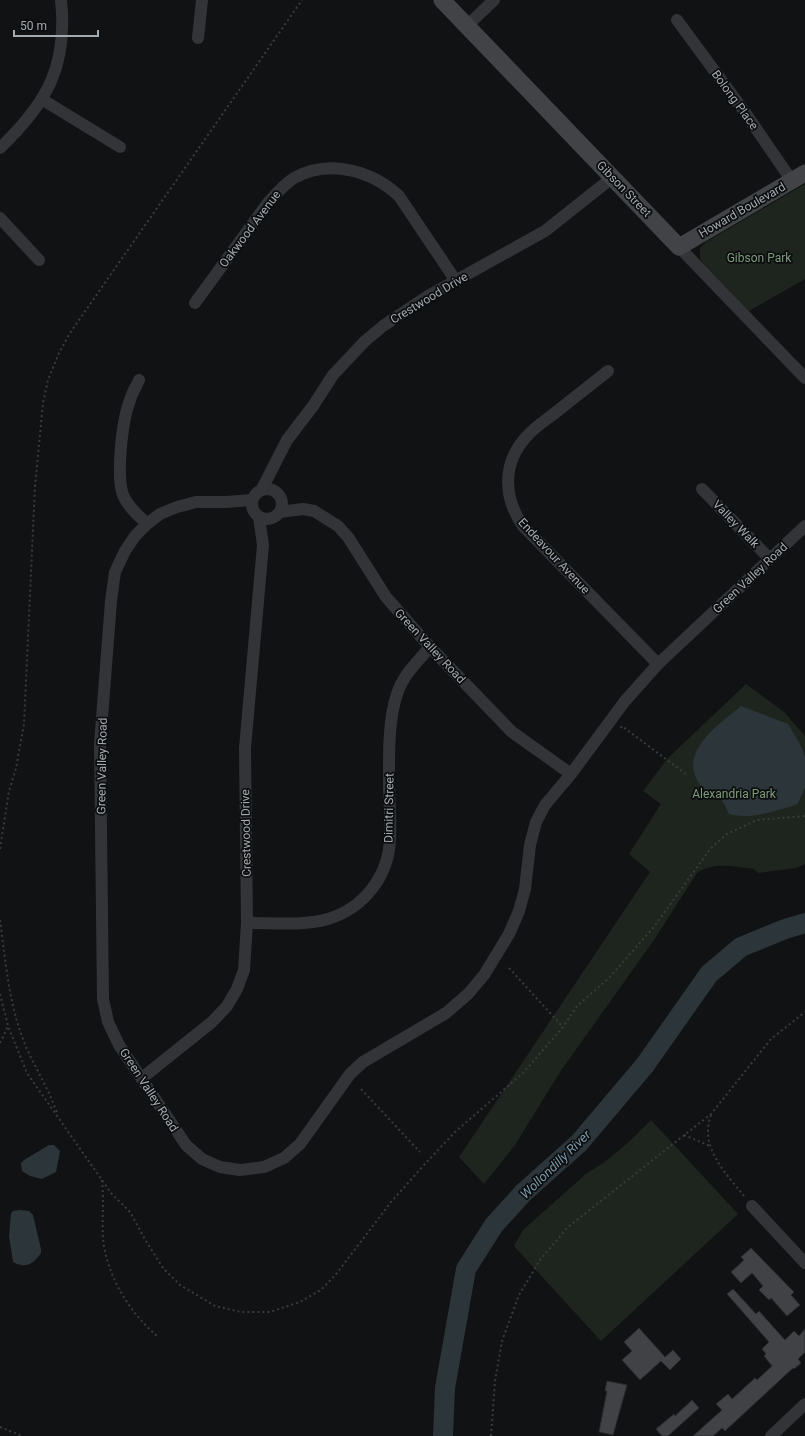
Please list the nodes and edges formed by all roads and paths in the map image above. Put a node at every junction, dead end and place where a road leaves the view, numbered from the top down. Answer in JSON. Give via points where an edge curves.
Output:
{"nodes":[{"id":1,"x":61,"y":0,"type":"edge"},
{"id":2,"x":202,"y":0,"type":"edge"},
{"id":3,"x":302,"y":0,"type":"edge"},
{"id":4,"x":442,"y":0,"type":"edge"},
{"id":5,"x":494,"y":0,"type":"edge"},
{"id":6,"x":677,"y":20,"type":"dead end"},
{"id":7,"x":467,"y":26,"type":"junction"},
{"id":8,"x":198,"y":38,"type":"dead end"},
{"id":9,"x":42,"y":100,"type":"junction"},
{"id":10,"x":2,"y":143,"type":"edge"},
{"id":11,"x":120,"y":147,"type":"dead end"},
{"id":12,"x":612,"y":177,"type":"junction"},
{"id":13,"x":798,"y":177,"type":"edge"},
{"id":14,"x":0,"y":218,"type":"edge"},
{"id":15,"x":679,"y":247,"type":"junction"},
{"id":16,"x":39,"y":260,"type":"dead end"},
{"id":17,"x":456,"y":281,"type":"junction"},
{"id":18,"x":195,"y":303,"type":"dead end"},
{"id":19,"x":608,"y":371,"type":"dead end"},
{"id":20,"x":805,"y":378,"type":"edge"},
{"id":21,"x":139,"y":380,"type":"dead end"},
{"id":22,"x":278,"y":455,"type":"junction"},
{"id":23,"x":262,"y":489,"type":"junction"},
{"id":24,"x":702,"y":489,"type":"dead end"},
{"id":25,"x":278,"y":495,"type":"junction"},
{"id":26,"x":303,"y":509,"type":"junction"},
{"id":27,"x":263,"y":511,"type":"junction"},
{"id":28,"x":147,"y":524,"type":"junction"},
{"id":29,"x":805,"y":526,"type":"edge"},
{"id":30,"x":770,"y":559,"type":"junction"},
{"id":31,"x":430,"y":647,"type":"junction"},
{"id":32,"x":658,"y":664,"type":"junction"},
{"id":33,"x":619,"y":730,"type":"dead end"},
{"id":34,"x":571,"y":774,"type":"junction"},
{"id":35,"x":687,"y":775,"type":"dead end"},
{"id":36,"x":805,"y":816,"type":"edge"},
{"id":37,"x":0,"y":848,"type":"edge"},
{"id":38,"x":0,"y":920,"type":"edge"},
{"id":39,"x":247,"y":923,"type":"junction"},
{"id":40,"x":509,"y":968,"type":"dead end"},
{"id":41,"x":0,"y":994,"type":"edge"},
{"id":42,"x":805,"y":1012,"type":"edge"},
{"id":43,"x":8,"y":1026,"type":"junction"},
{"id":44,"x":563,"y":1026,"type":"junction"},
{"id":45,"x":0,"y":1043,"type":"edge"},
{"id":46,"x":142,"y":1078,"type":"junction"},
{"id":47,"x":361,"y":1089,"type":"dead end"},
{"id":48,"x":711,"y":1114,"type":"junction"},
{"id":49,"x":57,"y":1115,"type":"junction"},
{"id":50,"x":684,"y":1135,"type":"junction"},
{"id":51,"x":710,"y":1146,"type":"junction"},
{"id":52,"x":420,"y":1152,"type":"dead end"},
{"id":53,"x":102,"y":1179,"type":"junction"},
{"id":54,"x":752,"y":1206,"type":"joint"},
{"id":55,"x":805,"y":1263,"type":"edge"},
{"id":56,"x":157,"y":1336,"type":"dead end"},
{"id":57,"x":805,"y":1404,"type":"edge"},
{"id":58,"x":0,"y":1427,"type":"edge"},
{"id":59,"x":22,"y":1436,"type":"edge"},
{"id":60,"x":491,"y":1436,"type":"edge"},
{"id":61,"x":771,"y":1436,"type":"edge"}],
"edges":[{"from":1,"to":9,"type":"street","via":[[64,24],[61,50],[54,76]]},
{"from":2,"to":8,"type":"street"},
{"from":3,"to":37,"type":"path","via":[[70,333],[48,380],[37,463],[24,724]]},
{"from":4,"to":7,"type":"street","name":"Gibson Street"},
{"from":5,"to":7,"type":"street"},
{"from":6,"to":13,"type":"street","name":"Bolong Place","via":[[744,111]]},
{"from":7,"to":12,"type":"street","name":"Gibson Street"},
{"from":9,"to":10,"type":"street","via":[[26,122]]},
{"from":9,"to":11,"type":"street"},
{"from":12,"to":15,"type":"street","name":"Gibson Street"},
{"from":12,"to":17,"type":"street","name":"Crestwood Drive","via":[[545,231]]},
{"from":13,"to":15,"type":"street","name":"Howard Boulevard"},
{"from":14,"to":16,"type":"street"},
{"from":15,"to":20,"type":"street","name":"Gibson Street"},
{"from":17,"to":18,"type":"street","name":"Oakwood Avenue","via":[[402,201],[389,187],[359,172],[342,168],[324,169],[294,178],[280,189]]},
{"from":17,"to":22,"type":"street","name":"Crestwood Drive","via":[[382,326],[349,357],[333,375]]},
{"from":19,"to":32,"type":"street","name":"Endeavour Avenue","via":[[526,436],[515,453],[508,474],[508,494],[514,513],[523,526]]},
{"from":21,"to":28,"type":"street","via":[[130,400],[125,421],[119,478],[124,496],[132,509]]},
{"from":22,"to":23,"type":"street","name":"Crestwood Drive"},
{"from":22,"to":25,"type":"street","name":"Crestwood Drive","via":[[274,486]]},
{"from":23,"to":25,"type":"street","name":"Green Valley Road","via":[[271,489]]},
{"from":23,"to":27,"type":"street","name":"Crestwood Drive"},
{"from":24,"to":30,"type":"street","name":"Valley Walk"},
{"from":25,"to":26,"type":"street","name":"Green Valley Road"},
{"from":25,"to":27,"type":"street","name":"Crestwood Drive","via":[[282,503]]},
{"from":26,"to":27,"type":"street","name":"Green Valley Road"},
{"from":26,"to":31,"type":"street","name":"Green Valley Road","via":[[325,516],[343,531],[386,597]]},
{"from":27,"to":28,"type":"street","name":"Green Valley Road","via":[[226,502],[196,502],[177,506]]},
{"from":27,"to":39,"type":"street","name":"Crestwood Drive","via":[[263,545],[245,748]]},
{"from":28,"to":46,"type":"street","name":"Green Valley Road","via":[[125,551],[115,572],[100,751],[103,999],[108,1022],[119,1045]]},
{"from":29,"to":30,"type":"street","name":"Green Valley Road"},
{"from":30,"to":32,"type":"street","name":"Green Valley Road"},
{"from":31,"to":34,"type":"street","name":"Green Valley Road","via":[[512,732]]},
{"from":31,"to":39,"type":"street","name":"Dimitri Street","via":[[404,678],[393,711],[388,858],[373,888],[361,902],[345,913],[327,919]]},
{"from":32,"to":34,"type":"street","name":"Green Valley Road","via":[[625,700]]},
{"from":33,"to":35,"type":"path","via":[[622,726]]},
{"from":34,"to":46,"type":"street","name":"Green Valley Road","via":[[545,805],[536,822],[519,911],[509,934],[484,975],[468,994],[446,1013],[363,1062],[350,1074],[300,1144],[284,1158],[264,1167],[240,1170],[220,1167],[202,1159],[186,1145],[173,1128]]},
{"from":36,"to":44,"type":"path","via":[[757,820],[727,834],[711,848],[653,928],[609,978],[577,1006]]},
{"from":38,"to":49,"type":"path","via":[[4,963],[17,1019],[27,1049],[52,1099]]},
{"from":39,"to":46,"type":"street","name":"Crestwood Drive","via":[[244,970],[227,1006],[212,1022]]},
{"from":40,"to":44,"type":"path"},
{"from":41,"to":43,"type":"path"},
{"from":42,"to":48,"type":"path","via":[[771,1039]]},
{"from":43,"to":45,"type":"path"},
{"from":43,"to":49,"type":"path","via":[[27,1072]]},
{"from":44,"to":53,"type":"path","via":[[523,1073],[455,1132],[424,1165],[321,1290],[300,1302],[270,1312],[241,1312],[215,1306],[180,1285],[163,1268],[130,1212],[111,1193]]},
{"from":47,"to":52,"type":"path"},
{"from":48,"to":50,"type":"path"},
{"from":48,"to":51,"type":"path","via":[[707,1125]]},
{"from":49,"to":53,"type":"path"},
{"from":50,"to":51,"type":"path"},
{"from":50,"to":60,"type":"path","via":[[568,1227],[540,1260],[519,1295],[502,1341],[495,1381]]},
{"from":51,"to":54,"type":"path","via":[[718,1163]]},
{"from":53,"to":56,"type":"path","via":[[103,1238],[110,1269],[130,1308]]},
{"from":54,"to":55,"type":"street"},
{"from":57,"to":61,"type":"street"},
{"from":58,"to":59,"type":"path"}]}
